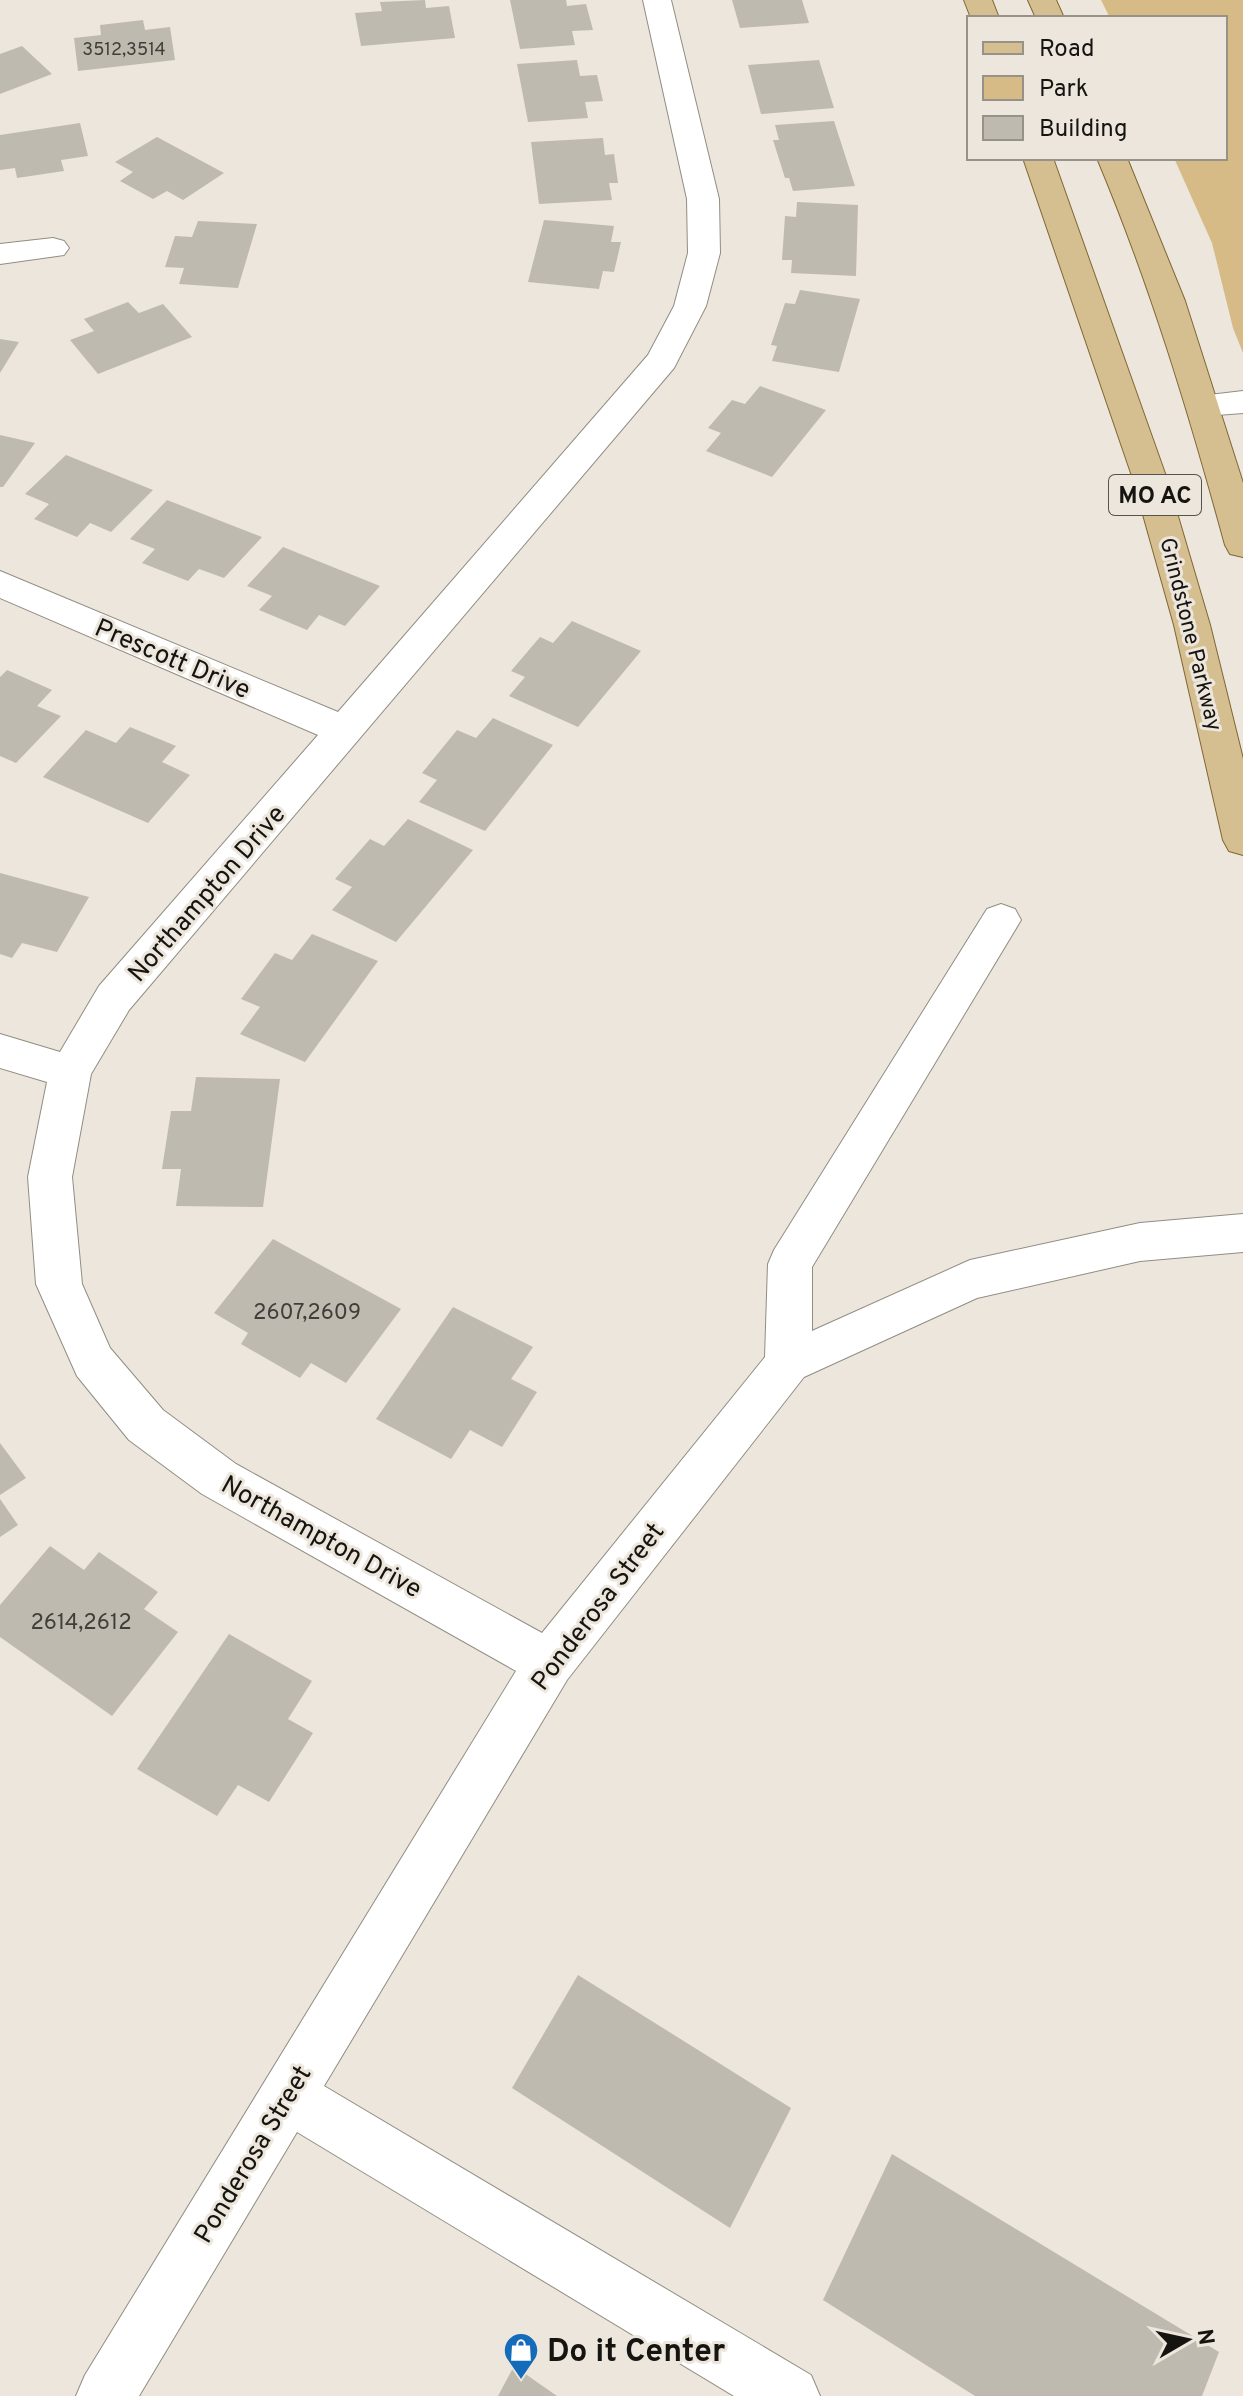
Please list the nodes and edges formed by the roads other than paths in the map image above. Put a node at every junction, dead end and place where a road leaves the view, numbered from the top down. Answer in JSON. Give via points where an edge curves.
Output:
{"nodes":[{"id":1,"x":657,"y":0,"type":"edge"},
{"id":2,"x":1039,"y":160,"type":"edge"},
{"id":3,"x":1113,"y":160,"type":"edge"},
{"id":4,"x":53,"y":248,"type":"dead end"},
{"id":5,"x":0,"y":254,"type":"edge"},
{"id":6,"x":1243,"y":402,"type":"edge"},
{"id":7,"x":1204,"y":405,"type":"junction"},
{"id":8,"x":1243,"y":545,"type":"edge"},
{"id":9,"x":0,"y":584,"type":"edge"},
{"id":10,"x":346,"y":731,"type":"junction"},
{"id":11,"x":1243,"y":840,"type":"edge"},
{"id":12,"x":1001,"y":920,"type":"dead end"},
{"id":13,"x":0,"y":1051,"type":"edge"},
{"id":14,"x":70,"y":1072,"type":"junction"},
{"id":15,"x":1243,"y":1233,"type":"edge"},
{"id":16,"x":788,"y":1363,"type":"junction"},
{"id":17,"x":549,"y":1663,"type":"junction"},
{"id":18,"x":287,"y":2095,"type":"junction"},
{"id":19,"x":106,"y":2396,"type":"edge"},
{"id":20,"x":790,"y":2396,"type":"edge"}],
"edges":[{"from":1,"to":10,"type":"street","name":"Northampton Drive","via":[[703,199],[704,253],[690,306],[662,360]]},
{"from":2,"to":11,"type":"main road","name":"Grindstone Parkway","number":"MO AC","via":[[1150,479],[1192,625]]},
{"from":3,"to":7,"type":"main road","number":"MO AC"},
{"from":4,"to":5,"type":"street"},
{"from":6,"to":7,"type":"street"},
{"from":7,"to":8,"type":"main road","number":"MO AC"},
{"from":9,"to":10,"type":"street","name":"Prescott Drive"},
{"from":10,"to":14,"type":"street","name":"Northampton Drive","via":[[114,998]]},
{"from":12,"to":16,"type":"street","via":[[790,1264]]},
{"from":13,"to":14,"type":"street"},
{"from":14,"to":17,"type":"street","name":"Northampton Drive","via":[[50,1177],[59,1284],[93,1362],[146,1425],[219,1479]]},
{"from":15,"to":16,"type":"street","name":"Ponderosa Street","via":[[1140,1242],[970,1280]]},
{"from":16,"to":17,"type":"street","name":"Ponderosa Street"},
{"from":17,"to":18,"type":"street","name":"Ponderosa Street"},
{"from":18,"to":19,"type":"street","name":"Ponderosa Street"},
{"from":18,"to":20,"type":"street"}]}
